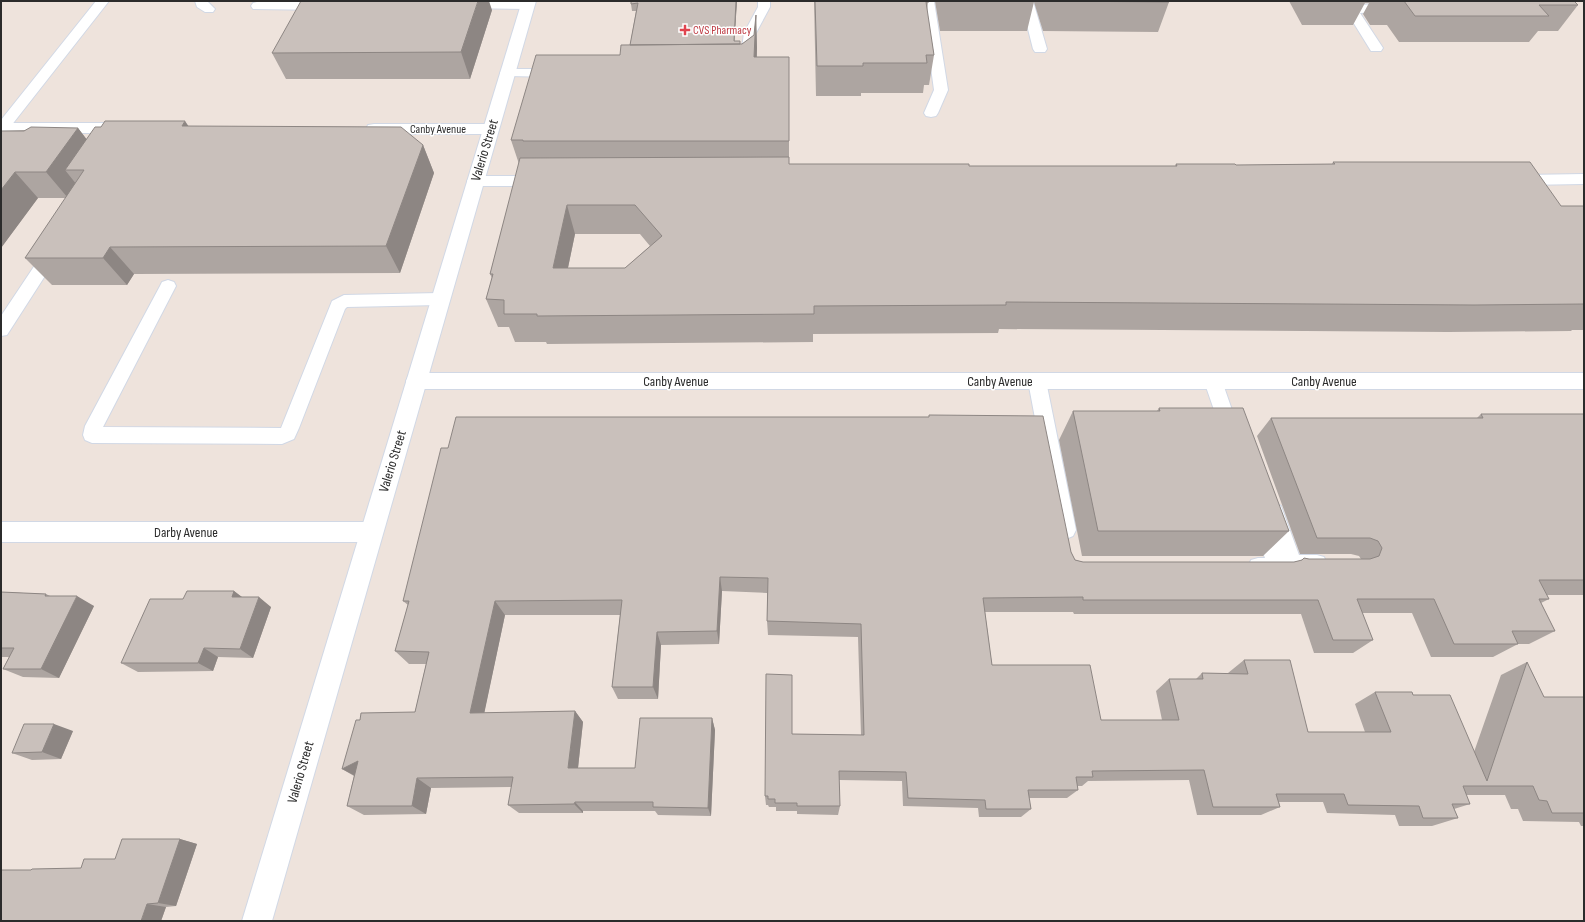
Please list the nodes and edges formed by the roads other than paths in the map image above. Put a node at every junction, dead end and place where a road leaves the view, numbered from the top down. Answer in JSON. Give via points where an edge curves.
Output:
{"nodes":[{"id":1,"x":103,"y":1,"type":"edge"},
{"id":2,"x":764,"y":1,"type":"edge"},
{"id":3,"x":928,"y":1,"type":"edge"},
{"id":4,"x":1027,"y":1,"type":"edge"},
{"id":5,"x":528,"y":3,"type":"edge"},
{"id":6,"x":455,"y":5,"type":"edge"},
{"id":7,"x":257,"y":6,"type":"dead end"},
{"id":8,"x":336,"y":6,"type":"edge"},
{"id":9,"x":1406,"y":8,"type":"dead end"},
{"id":10,"x":1376,"y":48,"type":"dead end"},
{"id":11,"x":1040,"y":49,"type":"dead end"},
{"id":12,"x":507,"y":73,"type":"junction"},
{"id":13,"x":569,"y":73,"type":"edge"},
{"id":14,"x":739,"y":73,"type":"edge"},
{"id":15,"x":931,"y":113,"type":"dead end"},
{"id":16,"x":2,"y":128,"type":"edge"},
{"id":17,"x":131,"y":128,"type":"joint"},
{"id":18,"x":359,"y":129,"type":"edge"},
{"id":19,"x":490,"y":129,"type":"junction"},
{"id":20,"x":115,"y":143,"type":"edge"},
{"id":21,"x":1504,"y":180,"type":"edge"},
{"id":22,"x":1584,"y":180,"type":"edge"},
{"id":23,"x":475,"y":181,"type":"junction"},
{"id":24,"x":555,"y":181,"type":"edge"},
{"id":25,"x":59,"y":235,"type":"edge"},
{"id":26,"x":168,"y":286,"type":"dead end"},
{"id":27,"x":439,"y":299,"type":"junction"},
{"id":28,"x":1,"y":330,"type":"edge"},
{"id":29,"x":416,"y":381,"type":"junction"},
{"id":30,"x":1037,"y":381,"type":"junction"},
{"id":31,"x":1220,"y":381,"type":"junction"},
{"id":32,"x":1584,"y":381,"type":"edge"},
{"id":33,"x":1242,"y":444,"type":"edge"},
{"id":34,"x":1,"y":532,"type":"edge"},
{"id":35,"x":370,"y":532,"type":"junction"},
{"id":36,"x":1068,"y":544,"type":"edge"},
{"id":37,"x":1337,"y":564,"type":"edge"},
{"id":38,"x":1238,"y":567,"type":"edge"},
{"id":39,"x":257,"y":921,"type":"edge"}],
"edges":[{"from":1,"to":16,"type":"lane"},
{"from":2,"to":14,"type":"lane","via":[[764,7],[750,33],[747,68]]},
{"from":3,"to":15,"type":"lane","via":[[941,90]]},
{"from":4,"to":11,"type":"lane"},
{"from":5,"to":6,"type":"lane"},
{"from":5,"to":12,"type":"street","name":"Valerio Street"},
{"from":7,"to":8,"type":"lane"},
{"from":9,"to":10,"type":"lane","via":[[1351,8]]},
{"from":12,"to":13,"type":"lane"},
{"from":12,"to":19,"type":"street","name":"Valerio Street"},
{"from":16,"to":17,"type":"street"},
{"from":17,"to":20,"type":"lane"},
{"from":18,"to":19,"type":"street","name":"Canby Avenue"},
{"from":19,"to":23,"type":"street","name":"Valerio Street"},
{"from":21,"to":22,"type":"lane"},
{"from":23,"to":24,"type":"lane"},
{"from":23,"to":27,"type":"street","name":"Valerio Street"},
{"from":25,"to":28,"type":"lane","via":[[55,246]]},
{"from":26,"to":27,"type":"lane","via":[[92,435],[282,436],[287,434],[290,428],[338,305],[344,301]]},
{"from":27,"to":29,"type":"street","name":"Valerio Street"},
{"from":29,"to":30,"type":"street","name":"Canby Avenue"},
{"from":29,"to":35,"type":"street","name":"Valerio Street"},
{"from":30,"to":31,"type":"street","name":"Canby Avenue"},
{"from":30,"to":36,"type":"lane"},
{"from":31,"to":32,"type":"street","name":"Canby Avenue"},
{"from":31,"to":33,"type":"lane"},
{"from":34,"to":35,"type":"street","name":"Darby Avenue"},
{"from":35,"to":39,"type":"street","name":"Valerio Street"},
{"from":37,"to":38,"type":"lane","via":[[1292,564],[1263,503],[1278,567]]}]}
